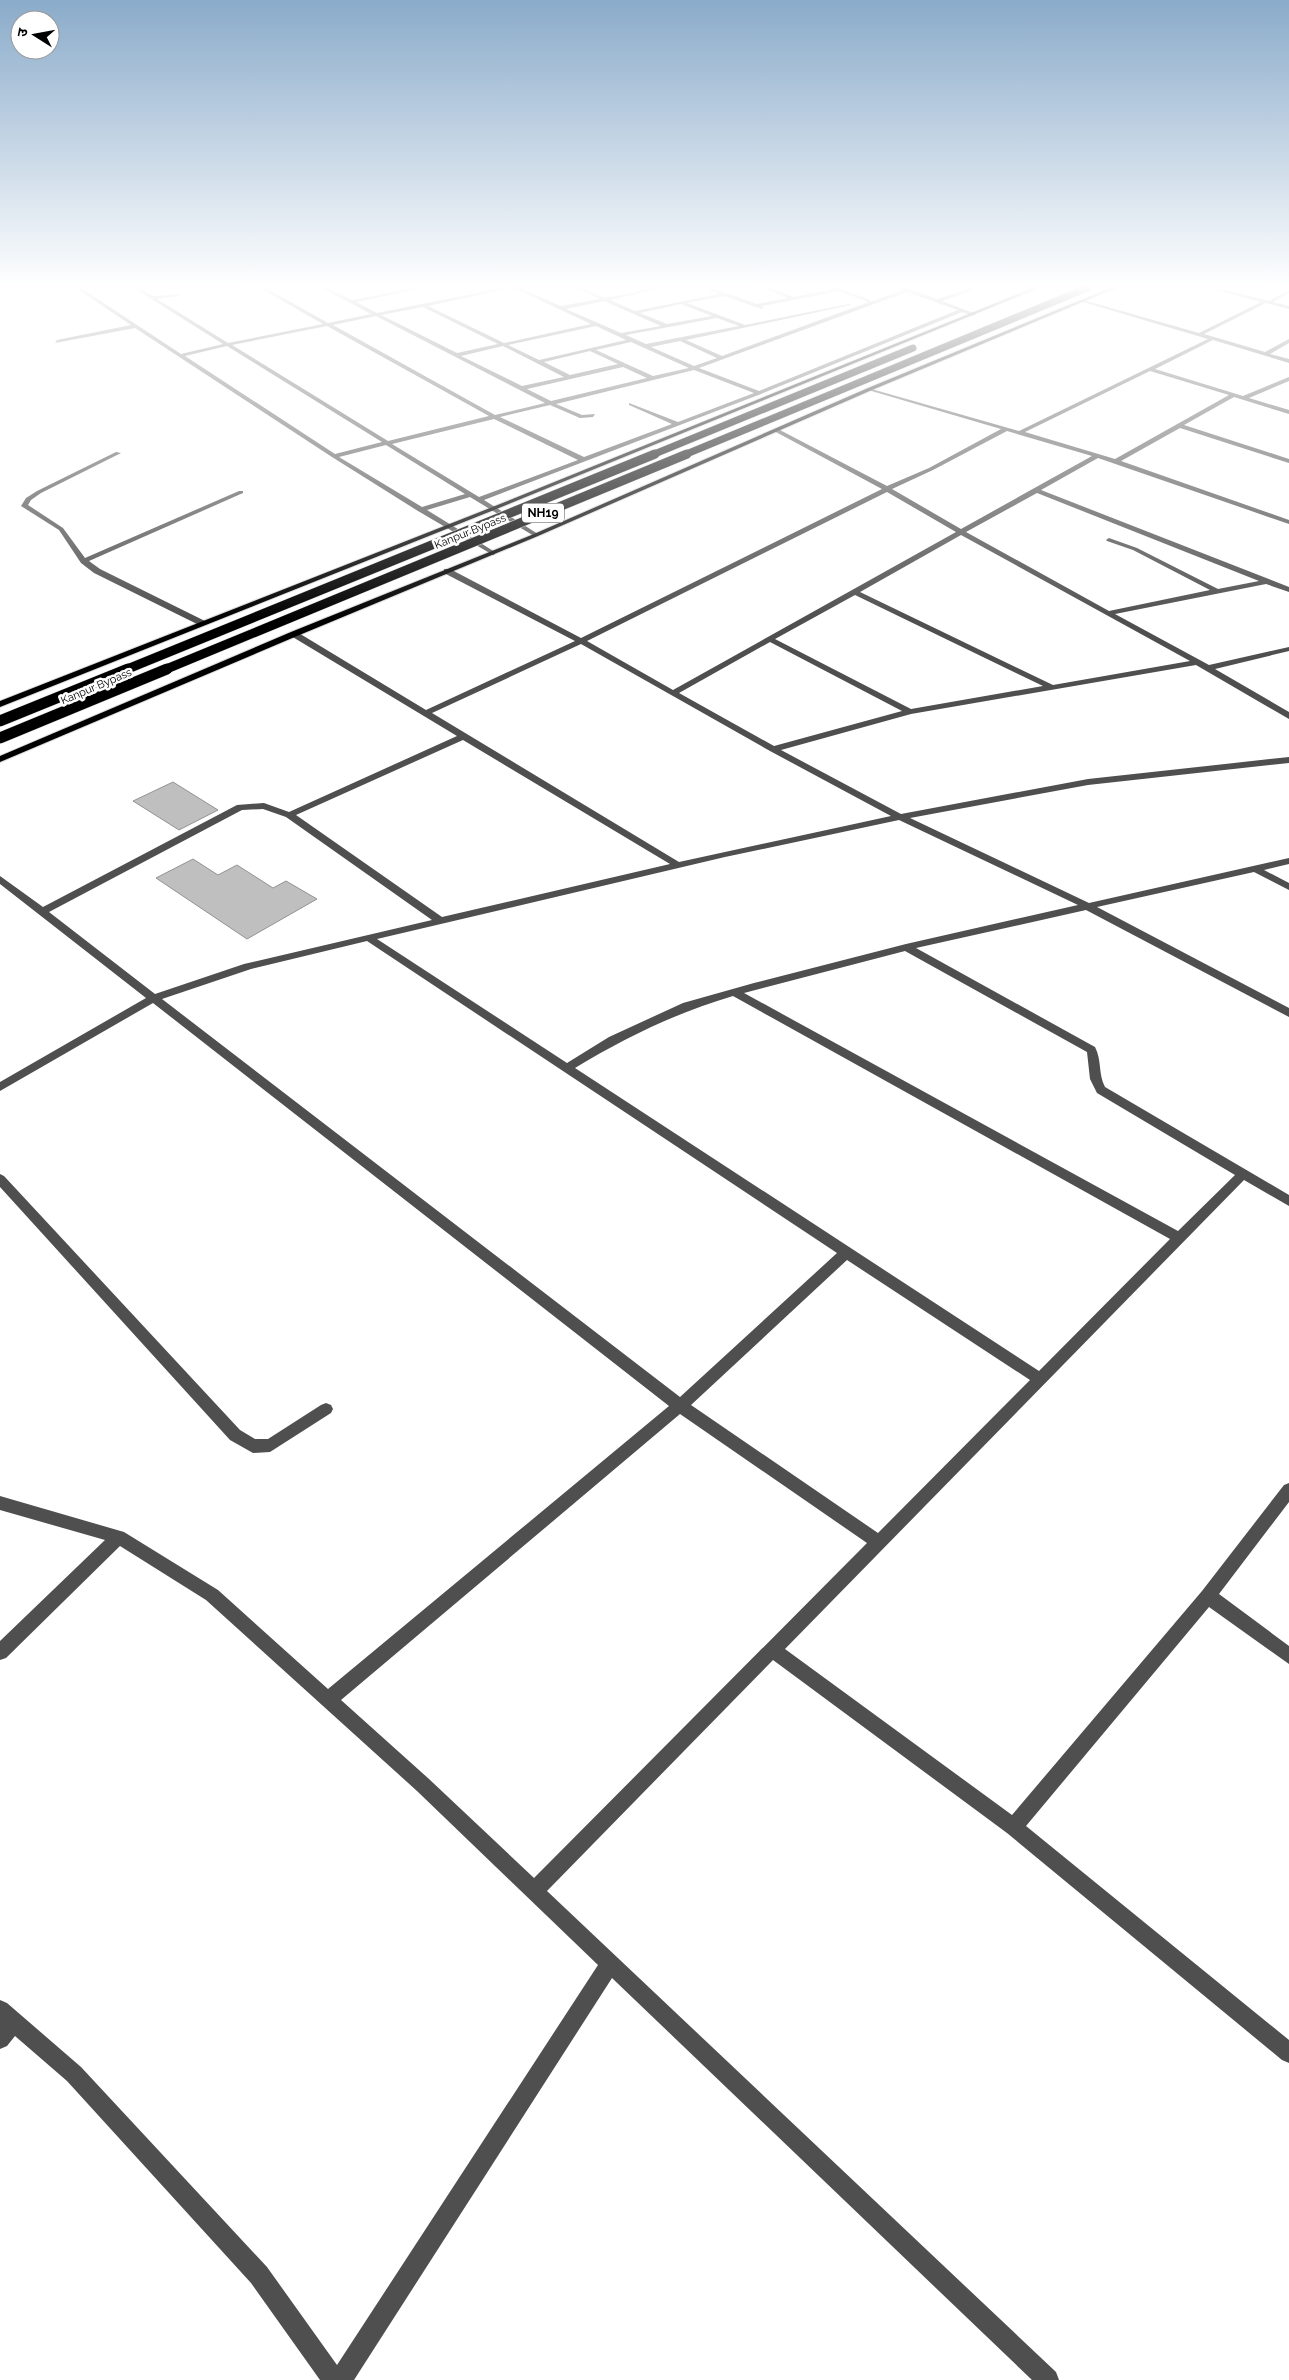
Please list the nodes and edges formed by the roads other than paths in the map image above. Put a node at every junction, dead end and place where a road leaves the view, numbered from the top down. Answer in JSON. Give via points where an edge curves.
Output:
{"nodes":[{"id":1,"x":248,"y":399,"type":"edge"},
{"id":2,"x":313,"y":399,"type":"edge"},
{"id":3,"x":463,"y":399,"type":"edge"},
{"id":4,"x":545,"y":399,"type":"edge"},
{"id":5,"x":569,"y":399,"type":"edge"},
{"id":6,"x":743,"y":399,"type":"edge"},
{"id":7,"x":762,"y":399,"type":"edge"},
{"id":8,"x":790,"y":399,"type":"edge"},
{"id":9,"x":819,"y":399,"type":"edge"},
{"id":10,"x":847,"y":399,"type":"edge"},
{"id":11,"x":904,"y":399,"type":"edge"},
{"id":12,"x":1087,"y":399,"type":"edge"},
{"id":13,"x":1226,"y":399,"type":"edge"},
{"id":14,"x":1247,"y":399,"type":"edge"},
{"id":15,"x":553,"y":403,"type":"junction"},
{"id":16,"x":631,"y":404,"type":"dead end"},
{"id":17,"x":1289,"y":412,"type":"edge"},
{"id":18,"x":495,"y":417,"type":"junction"},
{"id":19,"x":593,"y":418,"type":"dead end"},
{"id":20,"x":678,"y":424,"type":"junction"},
{"id":21,"x":1178,"y":425,"type":"junction"},
{"id":22,"x":1006,"y":429,"type":"junction"},
{"id":23,"x":776,"y":430,"type":"junction"},
{"id":24,"x":1019,"y":433,"type":"junction"},
{"id":25,"x":386,"y":444,"type":"junction"},
{"id":26,"x":118,"y":453,"type":"dead end"},
{"id":27,"x":334,"y":456,"type":"junction"},
{"id":28,"x":1097,"y":456,"type":"junction"},
{"id":29,"x":584,"y":460,"type":"junction"},
{"id":30,"x":1116,"y":461,"type":"junction"},
{"id":31,"x":1289,"y":461,"type":"edge"},
{"id":32,"x":887,"y":488,"type":"junction"},
{"id":33,"x":1036,"y":490,"type":"junction"},
{"id":34,"x":241,"y":492,"type":"dead end"},
{"id":35,"x":470,"y":496,"type":"junction"},
{"id":36,"x":477,"y":500,"type":"junction"},
{"id":37,"x":492,"y":508,"type":"junction"},
{"id":38,"x":420,"y":510,"type":"junction"},
{"id":39,"x":1289,"y":522,"type":"edge"},
{"id":40,"x":447,"y":526,"type":"junction"},
{"id":41,"x":962,"y":532,"type":"junction"},
{"id":42,"x":536,"y":535,"type":"junction"},
{"id":43,"x":1110,"y":540,"type":"dead end"},
{"id":44,"x":493,"y":553,"type":"junction"},
{"id":45,"x":84,"y":561,"type":"junction"},
{"id":46,"x":447,"y":571,"type":"junction"},
{"id":47,"x":1268,"y":581,"type":"junction"},
{"id":48,"x":1289,"y":590,"type":"edge"},
{"id":49,"x":1217,"y":591,"type":"junction"},
{"id":50,"x":855,"y":592,"type":"junction"},
{"id":51,"x":1109,"y":613,"type":"junction"},
{"id":52,"x":202,"y":623,"type":"junction"},
{"id":53,"x":294,"y":634,"type":"junction"},
{"id":54,"x":771,"y":640,"type":"junction"},
{"id":55,"x":582,"y":641,"type":"junction"},
{"id":56,"x":1289,"y":649,"type":"edge"},
{"id":57,"x":1198,"y":662,"type":"junction"},
{"id":58,"x":1208,"y":668,"type":"junction"},
{"id":59,"x":1054,"y":688,"type":"junction"},
{"id":60,"x":674,"y":692,"type":"junction"},
{"id":61,"x":0,"y":704,"type":"edge"},
{"id":62,"x":910,"y":712,"type":"junction"},
{"id":63,"x":425,"y":713,"type":"junction"},
{"id":64,"x":1289,"y":716,"type":"edge"},
{"id":65,"x":0,"y":721,"type":"edge"},
{"id":66,"x":464,"y":736,"type":"junction"},
{"id":67,"x":0,"y":738,"type":"edge"},
{"id":68,"x":773,"y":749,"type":"junction"},
{"id":69,"x":0,"y":759,"type":"edge"},
{"id":70,"x":1289,"y":760,"type":"edge"},
{"id":71,"x":289,"y":815,"type":"junction"},
{"id":72,"x":900,"y":817,"type":"junction"},
{"id":73,"x":1289,"y":861,"type":"edge"},
{"id":74,"x":678,"y":865,"type":"junction"},
{"id":75,"x":1256,"y":868,"type":"junction"},
{"id":76,"x":0,"y":879,"type":"edge"},
{"id":77,"x":1289,"y":887,"type":"edge"},
{"id":78,"x":1087,"y":906,"type":"junction"},
{"id":79,"x":42,"y":912,"type":"junction"},
{"id":80,"x":441,"y":921,"type":"junction"},
{"id":81,"x":369,"y":938,"type":"junction"},
{"id":82,"x":906,"y":947,"type":"junction"},
{"id":83,"x":734,"y":992,"type":"junction"},
{"id":84,"x":154,"y":998,"type":"junction"},
{"id":85,"x":1289,"y":1013,"type":"edge"},
{"id":86,"x":567,"y":1068,"type":"junction"},
{"id":87,"x":0,"y":1088,"type":"edge"},
{"id":88,"x":1244,"y":1173,"type":"junction"},
{"id":89,"x":0,"y":1180,"type":"edge"},
{"id":90,"x":1289,"y":1201,"type":"edge"},
{"id":91,"x":1179,"y":1238,"type":"junction"},
{"id":92,"x":847,"y":1252,"type":"junction"},
{"id":93,"x":1039,"y":1379,"type":"junction"},
{"id":94,"x":680,"y":1406,"type":"junction"},
{"id":95,"x":326,"y":1410,"type":"dead end"},
{"id":96,"x":1289,"y":1490,"type":"edge"},
{"id":97,"x":0,"y":1503,"type":"edge"},
{"id":98,"x":119,"y":1537,"type":"junction"},
{"id":99,"x":878,"y":1542,"type":"junction"},
{"id":100,"x":1208,"y":1596,"type":"junction"},
{"id":101,"x":773,"y":1650,"type":"junction"},
{"id":102,"x":0,"y":1652,"type":"edge"},
{"id":103,"x":1289,"y":1656,"type":"edge"},
{"id":104,"x":329,"y":1699,"type":"junction"},
{"id":105,"x":1013,"y":1826,"type":"junction"},
{"id":106,"x":534,"y":1891,"type":"junction"},
{"id":107,"x":611,"y":1963,"type":"junction"},
{"id":108,"x":7,"y":2016,"type":"edge"},
{"id":109,"x":0,"y":2039,"type":"edge"},
{"id":110,"x":1289,"y":2053,"type":"edge"},
{"id":111,"x":334,"y":2380,"type":"edge"},
{"id":112,"x":341,"y":2380,"type":"edge"},
{"id":113,"x":1048,"y":2380,"type":"edge"}],
"edges":[{"from":1,"to":27,"type":"street"},
{"from":2,"to":25,"type":"street"},
{"from":3,"to":18,"type":"street"},
{"from":4,"to":15,"type":"street"},
{"from":5,"to":15,"type":"street"},
{"from":6,"to":20,"type":"street"},
{"from":7,"to":37,"type":"main road"},
{"from":8,"to":65,"type":"highway","name":"Kanpur Bypass","number":"NH19","bridge":true},
{"from":9,"to":67,"type":"highway","name":"Kanpur Bypass","number":"NH19","bridge":true},
{"from":10,"to":23,"type":"main road"},
{"from":11,"to":22,"type":"street"},
{"from":12,"to":24,"type":"street"},
{"from":13,"to":21,"type":"street"},
{"from":14,"to":17,"type":"street"},
{"from":15,"to":18,"type":"street"},
{"from":15,"to":19,"type":"street","via":[[572,414]]},
{"from":16,"to":20,"type":"street"},
{"from":18,"to":25,"type":"street"},
{"from":18,"to":29,"type":"street"},
{"from":20,"to":29,"type":"street"},
{"from":21,"to":30,"type":"street"},
{"from":21,"to":31,"type":"street"},
{"from":22,"to":24,"type":"street"},
{"from":22,"to":32,"type":"street","via":[[931,469]]},
{"from":23,"to":32,"type":"street"},
{"from":23,"to":42,"type":"main road"},
{"from":24,"to":28,"type":"street"},
{"from":25,"to":27,"type":"street"},
{"from":25,"to":35,"type":"street"},
{"from":26,"to":45,"type":"street","via":[[39,492],[24,506],[61,529]]},
{"from":27,"to":38,"type":"street"},
{"from":28,"to":30,"type":"street"},
{"from":28,"to":33,"type":"street"},
{"from":29,"to":36,"type":"street"},
{"from":30,"to":39,"type":"street"},
{"from":32,"to":41,"type":"street"},
{"from":32,"to":55,"type":"street"},
{"from":33,"to":41,"type":"street"},
{"from":33,"to":47,"type":"street"},
{"from":34,"to":45,"type":"street"},
{"from":35,"to":36,"type":"street"},
{"from":35,"to":38,"type":"street"},
{"from":36,"to":37,"type":"street"},
{"from":37,"to":40,"type":"main road"},
{"from":37,"to":42,"type":"street"},
{"from":38,"to":40,"type":"street"},
{"from":40,"to":44,"type":"street"},
{"from":40,"to":52,"type":"main road"},
{"from":41,"to":50,"type":"street"},
{"from":41,"to":51,"type":"street"},
{"from":42,"to":44,"type":"main road"},
{"from":43,"to":49,"type":"street","via":[[1135,549]]},
{"from":44,"to":46,"type":"main road"},
{"from":45,"to":52,"type":"street"},
{"from":46,"to":53,"type":"main road"},
{"from":46,"to":55,"type":"street"},
{"from":47,"to":48,"type":"street"},
{"from":47,"to":49,"type":"street"},
{"from":49,"to":51,"type":"street"},
{"from":50,"to":54,"type":"street"},
{"from":50,"to":59,"type":"street"},
{"from":51,"to":57,"type":"street"},
{"from":52,"to":61,"type":"main road"},
{"from":53,"to":63,"type":"street"},
{"from":53,"to":69,"type":"main road"},
{"from":54,"to":60,"type":"street"},
{"from":54,"to":62,"type":"street"},
{"from":55,"to":60,"type":"street"},
{"from":55,"to":63,"type":"street"},
{"from":56,"to":58,"type":"street"},
{"from":57,"to":58,"type":"street"},
{"from":57,"to":59,"type":"street"},
{"from":58,"to":64,"type":"street"},
{"from":59,"to":62,"type":"street"},
{"from":60,"to":68,"type":"street"},
{"from":62,"to":68,"type":"street"},
{"from":63,"to":66,"type":"street"},
{"from":66,"to":71,"type":"street"},
{"from":66,"to":74,"type":"street"},
{"from":68,"to":72,"type":"street"},
{"from":70,"to":72,"type":"street","via":[[1088,782]]},
{"from":71,"to":79,"type":"street","via":[[264,806],[240,807]]},
{"from":71,"to":80,"type":"street"},
{"from":72,"to":74,"type":"street"},
{"from":72,"to":78,"type":"street"},
{"from":73,"to":75,"type":"street"},
{"from":74,"to":80,"type":"street"},
{"from":75,"to":77,"type":"street"},
{"from":75,"to":78,"type":"street"},
{"from":76,"to":79,"type":"street"},
{"from":78,"to":82,"type":"street"},
{"from":78,"to":85,"type":"street"},
{"from":79,"to":84,"type":"street"},
{"from":80,"to":81,"type":"street"},
{"from":81,"to":84,"type":"street","via":[[248,966]]},
{"from":81,"to":86,"type":"street"},
{"from":82,"to":83,"type":"street"},
{"from":82,"to":88,"type":"street","via":[[1091,1050],[1096,1057],[1094,1080],[1101,1090]]},
{"from":83,"to":86,"type":"street","via":[[679,1010],[613,1040]]},
{"from":83,"to":91,"type":"street"},
{"from":84,"to":87,"type":"street"},
{"from":84,"to":94,"type":"street"},
{"from":86,"to":92,"type":"street"},
{"from":88,"to":90,"type":"street"},
{"from":88,"to":91,"type":"street"},
{"from":89,"to":95,"type":"street","via":[[235,1435],[254,1446],[270,1445]]},
{"from":91,"to":93,"type":"street"},
{"from":92,"to":93,"type":"street"},
{"from":92,"to":94,"type":"street"},
{"from":93,"to":99,"type":"street"},
{"from":94,"to":99,"type":"street"},
{"from":94,"to":104,"type":"street"},
{"from":96,"to":100,"type":"street"},
{"from":97,"to":98,"type":"street"},
{"from":98,"to":102,"type":"street"},
{"from":98,"to":104,"type":"street","via":[[212,1594]]},
{"from":99,"to":101,"type":"street"},
{"from":100,"to":103,"type":"street"},
{"from":100,"to":105,"type":"street"},
{"from":101,"to":105,"type":"street"},
{"from":101,"to":106,"type":"street"},
{"from":104,"to":106,"type":"street"},
{"from":105,"to":110,"type":"street"},
{"from":106,"to":107,"type":"street"},
{"from":107,"to":112,"type":"street"},
{"from":107,"to":113,"type":"street"},
{"from":108,"to":109,"type":"street"},
{"from":108,"to":111,"type":"street","via":[[74,2074],[259,2274]]}]}
